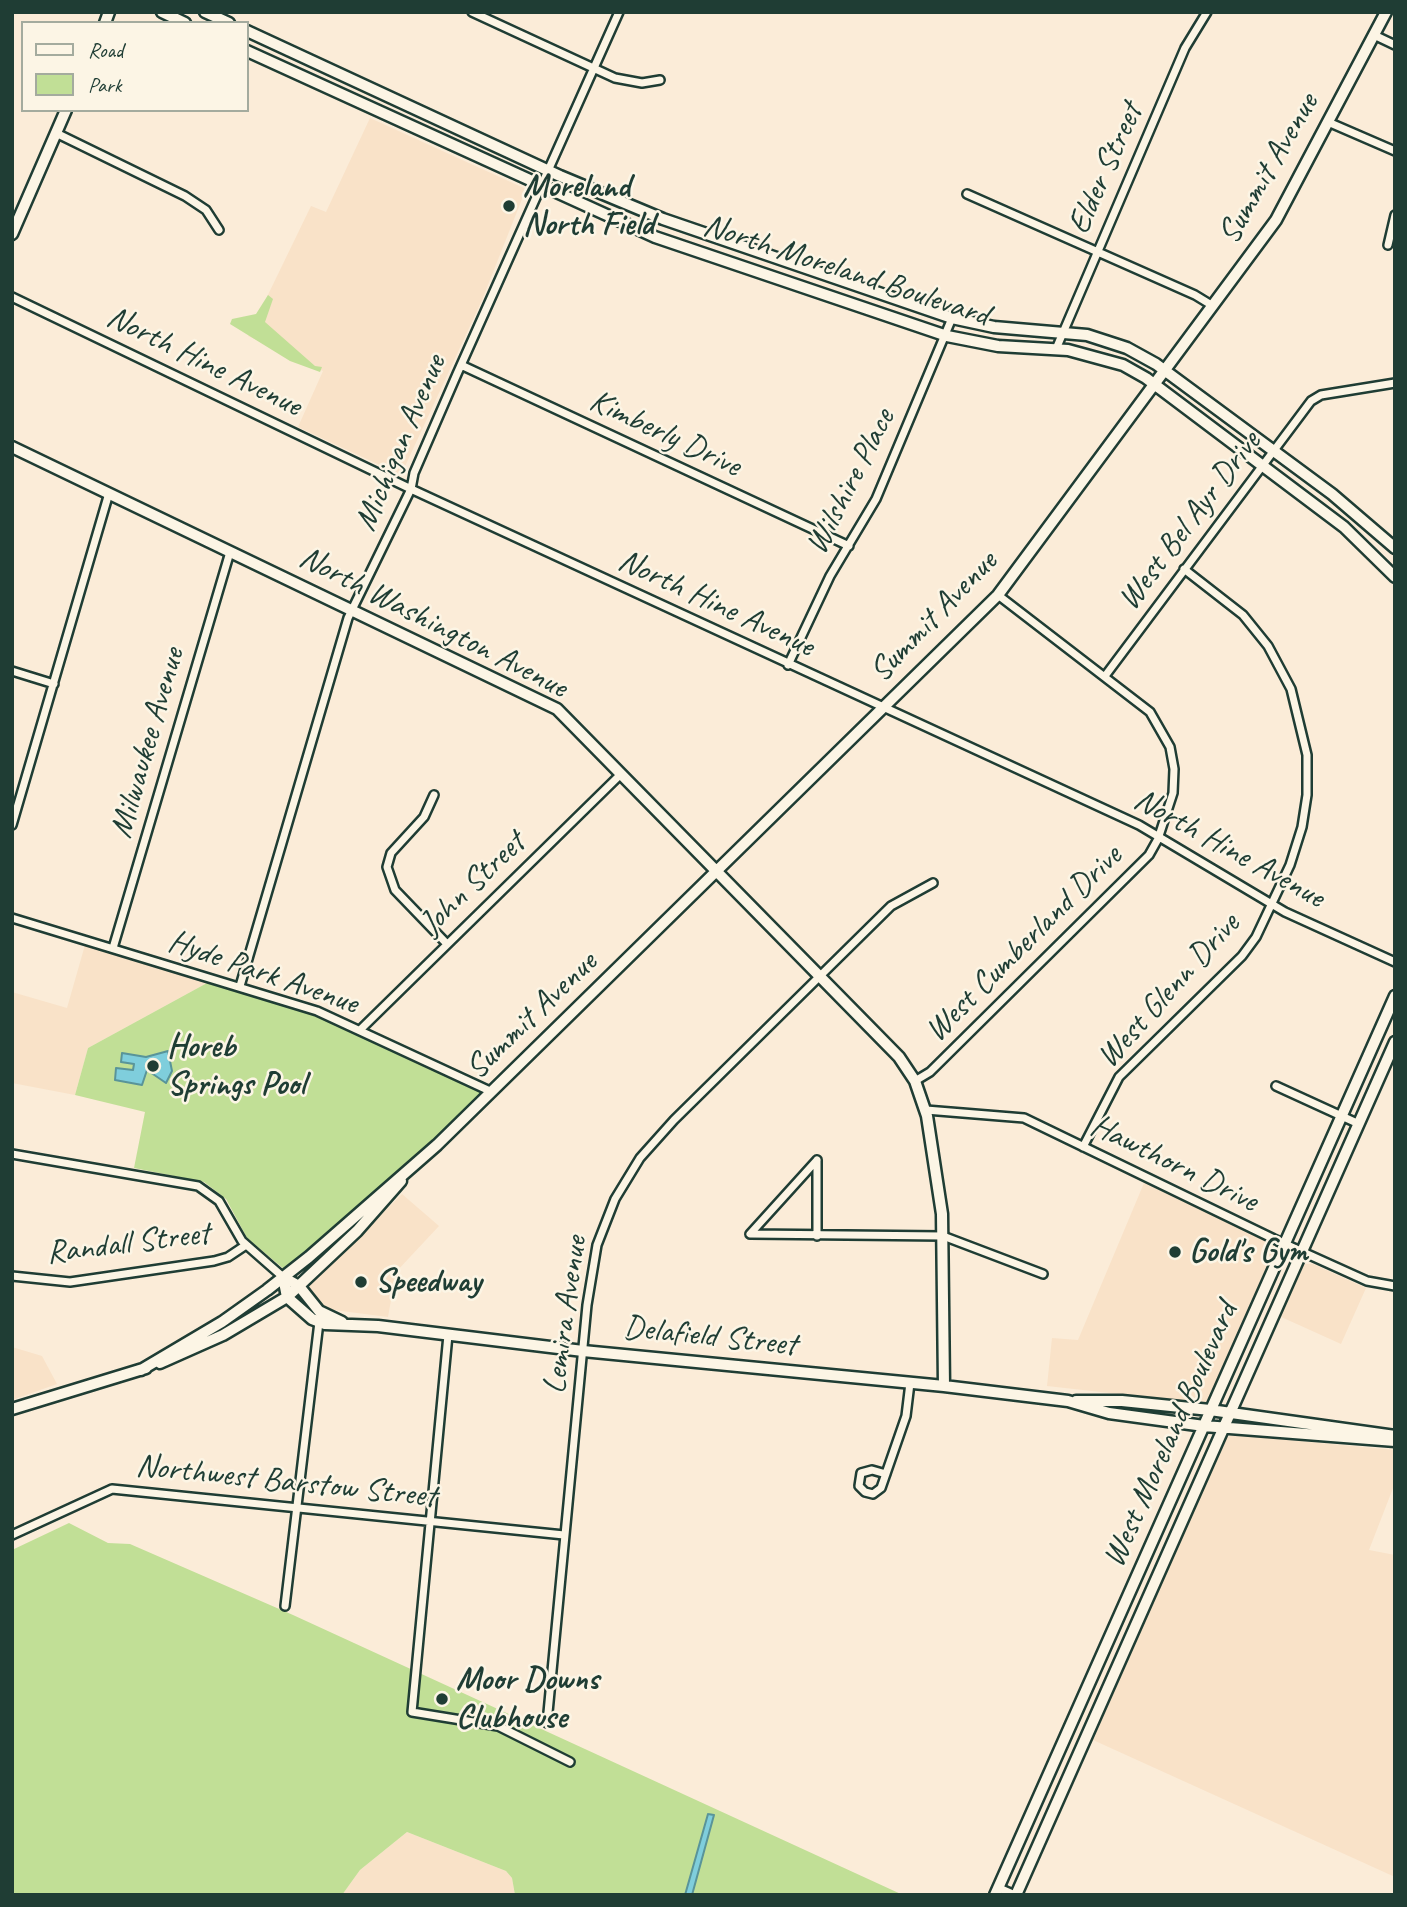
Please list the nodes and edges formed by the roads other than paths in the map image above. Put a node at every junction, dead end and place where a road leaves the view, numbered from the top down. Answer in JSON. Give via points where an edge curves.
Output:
{"nodes":[{"id":1,"x":162,"y":12,"type":"edge"},
{"id":2,"x":205,"y":12,"type":"edge"},
{"id":3,"x":472,"y":12,"type":"edge"},
{"id":4,"x":619,"y":12,"type":"edge"},
{"id":5,"x":1207,"y":12,"type":"edge"},
{"id":6,"x":1385,"y":12,"type":"edge"},
{"id":7,"x":180,"y":18,"type":"edge"},
{"id":8,"x":225,"y":21,"type":"edge"},
{"id":9,"x":248,"y":31,"type":"edge"},
{"id":10,"x":1374,"y":35,"type":"junction"},
{"id":11,"x":1395,"y":45,"type":"edge"},
{"id":12,"x":248,"y":51,"type":"edge"},
{"id":13,"x":594,"y":68,"type":"junction"},
{"id":14,"x":660,"y":80,"type":"dead end"},
{"id":15,"x":65,"y":112,"type":"edge"},
{"id":16,"x":1328,"y":122,"type":"junction"},
{"id":17,"x":56,"y":133,"type":"junction"},
{"id":18,"x":496,"y":146,"type":"junction"},
{"id":19,"x":1395,"y":151,"type":"edge"},
{"id":20,"x":490,"y":161,"type":"junction"},
{"id":21,"x":548,"y":170,"type":"junction"},
{"id":22,"x":541,"y":185,"type":"junction"},
{"id":23,"x":594,"y":190,"type":"junction"},
{"id":24,"x":967,"y":194,"type":"dead end"},
{"id":25,"x":586,"y":206,"type":"junction"},
{"id":26,"x":1395,"y":215,"type":"edge"},
{"id":27,"x":219,"y":230,"type":"dead end"},
{"id":28,"x":12,"y":234,"type":"edge"},
{"id":29,"x":1388,"y":245,"type":"dead end"},
{"id":30,"x":1096,"y":251,"type":"junction"},
{"id":31,"x":12,"y":297,"type":"edge"},
{"id":32,"x":1213,"y":306,"type":"junction"},
{"id":33,"x":953,"y":318,"type":"junction"},
{"id":34,"x":1061,"y":332,"type":"junction"},
{"id":35,"x":947,"y":336,"type":"junction"},
{"id":36,"x":1117,"y":344,"type":"junction"},
{"id":37,"x":1056,"y":349,"type":"junction"},
{"id":38,"x":1110,"y":360,"type":"junction"},
{"id":39,"x":461,"y":365,"type":"junction"},
{"id":40,"x":1166,"y":370,"type":"junction"},
{"id":41,"x":1395,"y":383,"type":"edge"},
{"id":42,"x":1155,"y":385,"type":"junction"},
{"id":43,"x":1212,"y":404,"type":"junction"},
{"id":44,"x":1201,"y":419,"type":"junction"},
{"id":45,"x":12,"y":447,"type":"edge"},
{"id":46,"x":1274,"y":451,"type":"junction"},
{"id":47,"x":1262,"y":466,"type":"junction"},
{"id":48,"x":411,"y":489,"type":"junction"},
{"id":49,"x":109,"y":493,"type":"junction"},
{"id":50,"x":849,"y":546,"type":"junction"},
{"id":51,"x":1395,"y":548,"type":"edge"},
{"id":52,"x":230,"y":552,"type":"junction"},
{"id":53,"x":1184,"y":569,"type":"junction"},
{"id":54,"x":1394,"y":576,"type":"edge"},
{"id":55,"x":998,"y":596,"type":"junction"},
{"id":56,"x":352,"y":610,"type":"junction"},
{"id":57,"x":788,"y":665,"type":"junction"},
{"id":58,"x":12,"y":671,"type":"edge"},
{"id":59,"x":1105,"y":676,"type":"junction"},
{"id":60,"x":54,"y":684,"type":"junction"},
{"id":61,"x":884,"y":708,"type":"junction"},
{"id":62,"x":621,"y":774,"type":"junction"},
{"id":63,"x":435,"y":795,"type":"dead end"},
{"id":64,"x":12,"y":825,"type":"edge"},
{"id":65,"x":1159,"y":836,"type":"junction"},
{"id":66,"x":717,"y":871,"type":"junction"},
{"id":67,"x":933,"y":883,"type":"dead end"},
{"id":68,"x":1272,"y":905,"type":"junction"},
{"id":69,"x":12,"y":918,"type":"edge"},
{"id":70,"x":447,"y":944,"type":"junction"},
{"id":71,"x":113,"y":948,"type":"junction"},
{"id":72,"x":1395,"y":962,"type":"edge"},
{"id":73,"x":819,"y":976,"type":"junction"},
{"id":74,"x":240,"y":986,"type":"junction"},
{"id":75,"x":1394,"y":999,"type":"edge"},
{"id":76,"x":360,"y":1030,"type":"junction"},
{"id":77,"x":1395,"y":1042,"type":"edge"},
{"id":78,"x":915,"y":1082,"type":"junction"},
{"id":79,"x":1276,"y":1086,"type":"dead end"},
{"id":80,"x":492,"y":1092,"type":"junction"},
{"id":81,"x":926,"y":1110,"type":"junction"},
{"id":82,"x":1342,"y":1116,"type":"junction"},
{"id":83,"x":1359,"y":1124,"type":"junction"},
{"id":84,"x":1083,"y":1147,"type":"junction"},
{"id":85,"x":12,"y":1154,"type":"edge"},
{"id":86,"x":409,"y":1169,"type":"junction"},
{"id":87,"x":817,"y":1236,"type":"junction"},
{"id":88,"x":943,"y":1236,"type":"junction"},
{"id":89,"x":1285,"y":1244,"type":"junction"},
{"id":90,"x":246,"y":1245,"type":"junction"},
{"id":91,"x":1302,"y":1251,"type":"junction"},
{"id":92,"x":1043,"y":1274,"type":"dead end"},
{"id":93,"x":12,"y":1276,"type":"edge"},
{"id":94,"x":283,"y":1277,"type":"junction"},
{"id":95,"x":299,"y":1286,"type":"junction"},
{"id":96,"x":1395,"y":1286,"type":"edge"},
{"id":97,"x":287,"y":1297,"type":"junction"},
{"id":98,"x":1258,"y":1304,"type":"junction"},
{"id":99,"x":1275,"y":1311,"type":"junction"},
{"id":100,"x":319,"y":1322,"type":"junction"},
{"id":101,"x":347,"y":1324,"type":"junction"},
{"id":102,"x":448,"y":1335,"type":"junction"},
{"id":103,"x":583,"y":1351,"type":"junction"},
{"id":104,"x":1234,"y":1359,"type":"junction"},
{"id":105,"x":1251,"y":1365,"type":"junction"},
{"id":106,"x":141,"y":1370,"type":"junction"},
{"id":107,"x":910,"y":1383,"type":"junction"},
{"id":108,"x":944,"y":1386,"type":"junction"},
{"id":109,"x":1068,"y":1401,"type":"junction"},
{"id":110,"x":1122,"y":1401,"type":"junction"},
{"id":111,"x":1162,"y":1405,"type":"junction"},
{"id":112,"x":12,"y":1409,"type":"edge"},
{"id":113,"x":1210,"y":1410,"type":"junction"},
{"id":114,"x":1121,"y":1414,"type":"junction"},
{"id":115,"x":1230,"y":1414,"type":"junction"},
{"id":116,"x":1272,"y":1419,"type":"junction"},
{"id":117,"x":1161,"y":1420,"type":"junction"},
{"id":118,"x":1203,"y":1426,"type":"junction"},
{"id":119,"x":1223,"y":1427,"type":"junction"},
{"id":120,"x":1271,"y":1432,"type":"junction"},
{"id":121,"x":1354,"y":1434,"type":"junction"},
{"id":122,"x":1395,"y":1436,"type":"edge"},
{"id":123,"x":1395,"y":1441,"type":"edge"},
{"id":124,"x":886,"y":1474,"type":"dead end"},
{"id":125,"x":1176,"y":1489,"type":"junction"},
{"id":126,"x":1193,"y":1496,"type":"junction"},
{"id":127,"x":296,"y":1507,"type":"junction"},
{"id":128,"x":430,"y":1521,"type":"junction"},
{"id":129,"x":1158,"y":1530,"type":"junction"},
{"id":130,"x":12,"y":1535,"type":"edge"},
{"id":131,"x":564,"y":1535,"type":"junction"},
{"id":132,"x":1174,"y":1537,"type":"junction"},
{"id":133,"x":285,"y":1606,"type":"dead end"},
{"id":134,"x":1116,"y":1623,"type":"junction"},
{"id":135,"x":1133,"y":1631,"type":"junction"},
{"id":136,"x":1076,"y":1714,"type":"junction"},
{"id":137,"x":1093,"y":1721,"type":"junction"},
{"id":138,"x":547,"y":1723,"type":"dead end"},
{"id":139,"x":570,"y":1762,"type":"dead end"},
{"id":140,"x":1041,"y":1793,"type":"junction"},
{"id":141,"x":1058,"y":1800,"type":"junction"},
{"id":142,"x":997,"y":1891,"type":"edge"},
{"id":143,"x":1015,"y":1895,"type":"edge"}],
"edges":[{"from":1,"to":7,"type":"street"},
{"from":2,"to":8,"type":"street"},
{"from":3,"to":13,"type":"street"},
{"from":4,"to":13,"type":"street","name":"Michigan Avenue"},
{"from":5,"to":30,"type":"street","name":"Elder Street","via":[[1185,48]]},
{"from":6,"to":10,"type":"street","name":"Summit Avenue"},
{"from":9,"to":18,"type":"street","name":"North Moreland Boulevard"},
{"from":10,"to":11,"type":"street"},
{"from":10,"to":16,"type":"street","name":"Summit Avenue"},
{"from":12,"to":20,"type":"street","name":"North Moreland Boulevard"},
{"from":13,"to":14,"type":"street","via":[[624,81]]},
{"from":13,"to":21,"type":"street","name":"Michigan Avenue"},
{"from":15,"to":17,"type":"street"},
{"from":16,"to":19,"type":"street"},
{"from":16,"to":32,"type":"street","name":"Summit Avenue","via":[[1276,220]]},
{"from":17,"to":27,"type":"street","via":[[185,196],[206,210]]},
{"from":17,"to":28,"type":"street"},
{"from":18,"to":20,"type":"street"},
{"from":18,"to":21,"type":"street","name":"North Moreland Boulevard"},
{"from":20,"to":22,"type":"street","name":"North Moreland Boulevard"},
{"from":21,"to":22,"type":"street","name":"Michigan Avenue"},
{"from":21,"to":23,"type":"street","name":"North Moreland Boulevard"},
{"from":22,"to":25,"type":"street","name":"North Moreland Boulevard"},
{"from":22,"to":39,"type":"street","name":"Michigan Avenue"},
{"from":23,"to":25,"type":"street"},
{"from":23,"to":33,"type":"street","name":"North Moreland Boulevard","via":[[663,219]]},
{"from":24,"to":30,"type":"street"},
{"from":25,"to":35,"type":"street","name":"North Moreland Boulevard","via":[[655,237]]},
{"from":26,"to":29,"type":"street"},
{"from":30,"to":32,"type":"street"},
{"from":30,"to":34,"type":"street","name":"Elder Street"},
{"from":31,"to":48,"type":"street","name":"North Hine Avenue"},
{"from":32,"to":40,"type":"street","name":"Summit Avenue"},
{"from":33,"to":34,"type":"street","name":"North Moreland Boulevard","via":[[994,327]]},
{"from":33,"to":35,"type":"street","name":"Wilshire Place"},
{"from":34,"to":36,"type":"street","name":"North Moreland Boulevard"},
{"from":34,"to":37,"type":"street","name":"Elder Street"},
{"from":35,"to":37,"type":"street","name":"North Moreland Boulevard","via":[[998,346]]},
{"from":35,"to":50,"type":"street","name":"Wilshire Place","via":[[876,499]]},
{"from":36,"to":38,"type":"street"},
{"from":36,"to":40,"type":"street","name":"North Moreland Boulevard"},
{"from":37,"to":38,"type":"street","name":"North Moreland Boulevard"},
{"from":38,"to":42,"type":"street","name":"North Moreland Boulevard"},
{"from":39,"to":48,"type":"street","name":"Michigan Avenue"},
{"from":39,"to":50,"type":"street","name":"Kimberly Drive"},
{"from":40,"to":42,"type":"street","name":"Summit Avenue"},
{"from":40,"to":43,"type":"street","name":"North Moreland Boulevard"},
{"from":41,"to":46,"type":"street","name":"West Bel Ayr Drive","via":[[1315,397]]},
{"from":42,"to":44,"type":"street","name":"North Moreland Boulevard"},
{"from":42,"to":55,"type":"street","name":"Summit Avenue"},
{"from":43,"to":44,"type":"street"},
{"from":43,"to":46,"type":"street","name":"North Moreland Boulevard"},
{"from":44,"to":47,"type":"street","name":"North Moreland Boulevard"},
{"from":45,"to":49,"type":"street","name":"North Washington Avenue"},
{"from":46,"to":47,"type":"street","name":"West Bel Ayr Drive"},
{"from":46,"to":51,"type":"street","name":"North Moreland Boulevard"},
{"from":47,"to":53,"type":"street","name":"West Bel Ayr Drive"},
{"from":47,"to":54,"type":"street","name":"North Moreland Boulevard","via":[[1360,540]]},
{"from":48,"to":56,"type":"street","name":"Michigan Avenue"},
{"from":48,"to":57,"type":"street","name":"North Hine Avenue"},
{"from":49,"to":52,"type":"street","name":"North Washington Avenue"},
{"from":49,"to":60,"type":"street"},
{"from":50,"to":57,"type":"street","name":"Wilshire Place"},
{"from":52,"to":56,"type":"street","name":"North Washington Avenue"},
{"from":52,"to":71,"type":"street","name":"Milwaukee Avenue"},
{"from":53,"to":59,"type":"street","name":"West Bel Ayr Drive"},
{"from":53,"to":68,"type":"street","name":"West Glenn Drive","via":[[1232,605],[1261,636],[1281,668],[1300,718],[1307,755],[1306,807],[1294,856]]},
{"from":55,"to":59,"type":"street","name":"West Cumberland Drive"},
{"from":55,"to":61,"type":"street","name":"Summit Avenue"},
{"from":56,"to":62,"type":"street","name":"North Washington Avenue","via":[[553,707]]},
{"from":56,"to":74,"type":"street","name":"Michigan Avenue"},
{"from":57,"to":61,"type":"street","name":"North Hine Avenue"},
{"from":58,"to":60,"type":"street"},
{"from":59,"to":65,"type":"street","name":"West Cumberland Drive","via":[[1150,712],[1170,747],[1174,782]]},
{"from":60,"to":64,"type":"street"},
{"from":61,"to":65,"type":"street","name":"North Hine Avenue"},
{"from":61,"to":66,"type":"street","name":"Summit Avenue"},
{"from":62,"to":66,"type":"street","name":"North Washington Avenue"},
{"from":62,"to":70,"type":"street","name":"John Street"},
{"from":63,"to":70,"type":"street","via":[[424,817],[391,853],[387,876]]},
{"from":65,"to":68,"type":"street","name":"North Hine Avenue"},
{"from":65,"to":78,"type":"street","name":"West Cumberland Drive","via":[[1142,863]]},
{"from":66,"to":73,"type":"street","name":"North Washington Avenue"},
{"from":66,"to":80,"type":"street","name":"Summit Avenue"},
{"from":67,"to":73,"type":"street","name":"Lemira Avenue","via":[[891,906]]},
{"from":68,"to":72,"type":"street","name":"North Hine Avenue"},
{"from":68,"to":84,"type":"street","name":"West Glenn Drive","via":[[1242,956],[1119,1077]]},
{"from":69,"to":71,"type":"street","name":"Hyde Park Avenue"},
{"from":70,"to":76,"type":"street","name":"John Street"},
{"from":71,"to":74,"type":"street","name":"Hyde Park Avenue"},
{"from":73,"to":78,"type":"street","name":"North Washington Avenue","via":[[899,1057]]},
{"from":73,"to":103,"type":"street","name":"Lemira Avenue","via":[[656,1138],[626,1178],[597,1245]]},
{"from":74,"to":76,"type":"street","name":"Hyde Park Avenue"},
{"from":75,"to":82,"type":"street","name":"West Moreland Boulevard"},
{"from":76,"to":80,"type":"street","name":"Hyde Park Avenue"},
{"from":77,"to":83,"type":"street","name":"West Moreland Boulevard"},
{"from":78,"to":81,"type":"street","name":"North Washington Avenue"},
{"from":79,"to":82,"type":"street"},
{"from":80,"to":86,"type":"street","name":"Summit Avenue"},
{"from":81,"to":84,"type":"street","name":"Hawthorn Drive","via":[[1017,1116]]},
{"from":81,"to":88,"type":"street","name":"North Washington Avenue"},
{"from":82,"to":83,"type":"street"},
{"from":82,"to":89,"type":"street","name":"West Moreland Boulevard"},
{"from":83,"to":91,"type":"street","name":"West Moreland Boulevard"},
{"from":84,"to":89,"type":"street","name":"Hawthorn Drive"},
{"from":85,"to":90,"type":"street","via":[[198,1186],[219,1201]]},
{"from":86,"to":94,"type":"street","name":"Summit Avenue"},
{"from":86,"to":95,"type":"street","name":"Summit Avenue","via":[[389,1198]]},
{"from":87,"to":87,"type":"street","via":[[750,1234],[817,1160],[816,1179]]},
{"from":87,"to":88,"type":"street"},
{"from":88,"to":92,"type":"street"},
{"from":88,"to":108,"type":"street","name":"North Washington Avenue"},
{"from":89,"to":91,"type":"street","name":"Hawthorn Drive"},
{"from":89,"to":98,"type":"street","name":"West Moreland Boulevard"},
{"from":90,"to":93,"type":"street","name":"Randall Street","via":[[214,1261],[70,1282]]},
{"from":90,"to":94,"type":"street"},
{"from":91,"to":96,"type":"street","name":"Hawthorn Drive","via":[[1367,1280]]},
{"from":91,"to":99,"type":"street","name":"West Moreland Boulevard"},
{"from":94,"to":95,"type":"street","name":"Delafield Street"},
{"from":94,"to":97,"type":"street"},
{"from":94,"to":106,"type":"street","via":[[222,1322]]},
{"from":95,"to":97,"type":"street","name":"Summit Avenue"},
{"from":95,"to":101,"type":"street","name":"Delafield Street","via":[[319,1311]]},
{"from":97,"to":100,"type":"street"},
{"from":97,"to":106,"type":"street","via":[[223,1335]]},
{"from":98,"to":99,"type":"street"},
{"from":98,"to":104,"type":"street","name":"West Moreland Boulevard"},
{"from":99,"to":105,"type":"street","name":"West Moreland Boulevard"},
{"from":100,"to":101,"type":"street","name":"Delafield Street"},
{"from":100,"to":127,"type":"street"},
{"from":101,"to":102,"type":"street","name":"Delafield Street"},
{"from":102,"to":103,"type":"street","name":"Delafield Street"},
{"from":102,"to":128,"type":"street"},
{"from":103,"to":107,"type":"street","name":"Delafield Street"},
{"from":103,"to":131,"type":"street","name":"Lemira Avenue"},
{"from":104,"to":105,"type":"street"},
{"from":104,"to":113,"type":"street","name":"West Moreland Boulevard"},
{"from":105,"to":115,"type":"street","name":"West Moreland Boulevard"},
{"from":106,"to":112,"type":"street"},
{"from":107,"to":108,"type":"street","name":"Delafield Street"},
{"from":107,"to":124,"type":"street","via":[[906,1416]]},
{"from":108,"to":109,"type":"street","name":"Delafield Street"},
{"from":109,"to":110,"type":"street","name":"Delafield Street"},
{"from":109,"to":114,"type":"street","name":"Delafield Street"},
{"from":110,"to":111,"type":"street","name":"Delafield Street"},
{"from":110,"to":114,"type":"street"},
{"from":111,"to":113,"type":"street","name":"Delafield Street"},
{"from":111,"to":117,"type":"street"},
{"from":113,"to":115,"type":"street","name":"Delafield Street"},
{"from":113,"to":118,"type":"street","name":"West Moreland Boulevard"},
{"from":114,"to":117,"type":"street","name":"Delafield Street"},
{"from":115,"to":116,"type":"street","name":"Delafield Street"},
{"from":115,"to":119,"type":"street","name":"West Moreland Boulevard"},
{"from":116,"to":120,"type":"street"},
{"from":116,"to":121,"type":"street","name":"Delafield Street"},
{"from":117,"to":118,"type":"street","name":"Delafield Street"},
{"from":118,"to":119,"type":"street","name":"Delafield Street"},
{"from":118,"to":125,"type":"street","name":"West Moreland Boulevard"},
{"from":119,"to":120,"type":"street","name":"Delafield Street"},
{"from":119,"to":126,"type":"street","name":"West Moreland Boulevard"},
{"from":120,"to":121,"type":"street","name":"Delafield Street"},
{"from":121,"to":122,"type":"street","name":"Delafield Street"},
{"from":121,"to":123,"type":"street","name":"Delafield Street"},
{"from":125,"to":126,"type":"street"},
{"from":125,"to":129,"type":"street","name":"West Moreland Boulevard"},
{"from":126,"to":132,"type":"street","name":"West Moreland Boulevard"},
{"from":127,"to":128,"type":"street","name":"Northwest Barstow Street"},
{"from":127,"to":130,"type":"street","name":"Northwest Barstow Street","via":[[113,1489]]},
{"from":127,"to":133,"type":"street"},
{"from":128,"to":131,"type":"street","name":"Northwest Barstow Street"},
{"from":128,"to":139,"type":"street","via":[[412,1712],[498,1726]]},
{"from":129,"to":132,"type":"street"},
{"from":129,"to":134,"type":"street","name":"West Moreland Boulevard"},
{"from":131,"to":138,"type":"street","name":"Lemira Avenue"},
{"from":132,"to":135,"type":"street","name":"West Moreland Boulevard"},
{"from":134,"to":135,"type":"street"},
{"from":134,"to":136,"type":"street","name":"West Moreland Boulevard"},
{"from":135,"to":137,"type":"street","name":"West Moreland Boulevard"},
{"from":136,"to":137,"type":"street"},
{"from":136,"to":140,"type":"street","name":"West Moreland Boulevard"},
{"from":137,"to":141,"type":"street","name":"West Moreland Boulevard"},
{"from":140,"to":141,"type":"street"},
{"from":140,"to":142,"type":"street","name":"West Moreland Boulevard"},
{"from":141,"to":143,"type":"street","name":"West Moreland Boulevard"},
{"from":142,"to":143,"type":"street"}]}
